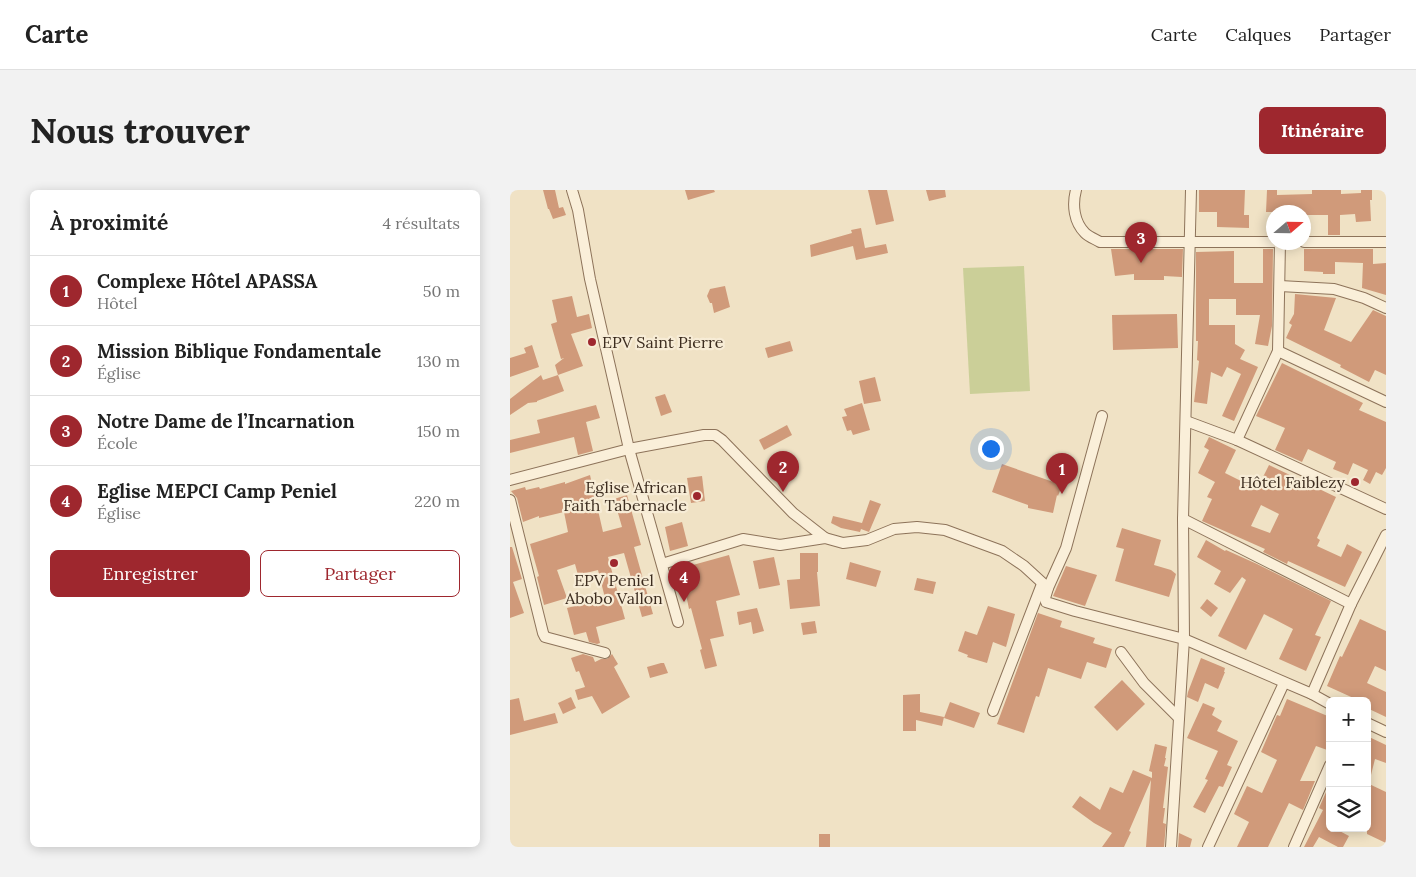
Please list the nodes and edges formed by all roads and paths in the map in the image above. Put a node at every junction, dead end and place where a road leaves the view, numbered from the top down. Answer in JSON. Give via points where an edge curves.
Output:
{"nodes":[{"id":1,"x":572,"y":190,"type":"edge"},
{"id":2,"x":1076,"y":190,"type":"edge"},
{"id":3,"x":1191,"y":190,"type":"edge"},
{"id":4,"x":1266,"y":242,"type":"edge"},
{"id":5,"x":1311,"y":242,"type":"edge"},
{"id":6,"x":1386,"y":242,"type":"edge"},
{"id":7,"x":1191,"y":243,"type":"junction"},
{"id":8,"x":1280,"y":250,"type":"edge"},
{"id":9,"x":1280,"y":286,"type":"junction"},
{"id":10,"x":1386,"y":308,"type":"edge"},
{"id":11,"x":1278,"y":351,"type":"junction"},
{"id":12,"x":1386,"y":402,"type":"edge"},
{"id":13,"x":1102,"y":416,"type":"dead end"},
{"id":14,"x":1186,"y":421,"type":"junction"},
{"id":15,"x":1237,"y":440,"type":"junction"},
{"id":16,"x":629,"y":450,"type":"junction"},
{"id":17,"x":510,"y":480,"type":"edge"},
{"id":18,"x":510,"y":500,"type":"edge"},
{"id":19,"x":1386,"y":509,"type":"edge"},
{"id":20,"x":1183,"y":519,"type":"junction"},
{"id":21,"x":1386,"y":535,"type":"edge"},
{"id":22,"x":825,"y":538,"type":"junction"},
{"id":23,"x":662,"y":564,"type":"junction"},
{"id":24,"x":1045,"y":586,"type":"junction"},
{"id":25,"x":1351,"y":604,"type":"junction"},
{"id":26,"x":678,"y":622,"type":"dead end"},
{"id":27,"x":1184,"y":639,"type":"junction"},
{"id":28,"x":1121,"y":652,"type":"dead end"},
{"id":29,"x":605,"y":653,"type":"dead end"},
{"id":30,"x":1284,"y":683,"type":"junction"},
{"id":31,"x":1312,"y":694,"type":"junction"},
{"id":32,"x":1326,"y":702,"type":"edge"},
{"id":33,"x":993,"y":711,"type":"dead end"},
{"id":34,"x":1178,"y":718,"type":"junction"},
{"id":35,"x":1371,"y":725,"type":"edge"},
{"id":36,"x":1386,"y":732,"type":"edge"},
{"id":37,"x":1326,"y":774,"type":"edge"},
{"id":38,"x":1171,"y":847,"type":"edge"},
{"id":39,"x":1208,"y":847,"type":"edge"},
{"id":40,"x":1294,"y":847,"type":"edge"}],
"edges":[{"from":1,"to":16,"type":"street"},
{"from":2,"to":7,"type":"street","via":[[1074,210],[1078,222],[1086,234],[1100,242]]},
{"from":3,"to":7,"type":"street"},
{"from":4,"to":7,"type":"street"},
{"from":5,"to":6,"type":"street"},
{"from":7,"to":14,"type":"street"},
{"from":8,"to":9,"type":"street"},
{"from":9,"to":10,"type":"street","via":[[1334,289]]},
{"from":9,"to":11,"type":"street"},
{"from":11,"to":12,"type":"street"},
{"from":11,"to":15,"type":"street"},
{"from":13,"to":24,"type":"street","via":[[1066,548]]},
{"from":14,"to":15,"type":"street"},
{"from":14,"to":20,"type":"street"},
{"from":15,"to":19,"type":"street"},
{"from":16,"to":17,"type":"street"},
{"from":16,"to":22,"type":"street","via":[[715,435],[793,513]]},
{"from":16,"to":23,"type":"street"},
{"from":18,"to":29,"type":"street","via":[[545,637]]},
{"from":20,"to":25,"type":"street"},
{"from":20,"to":27,"type":"street"},
{"from":21,"to":25,"type":"street"},
{"from":22,"to":23,"type":"street","via":[[780,545],[743,540]]},
{"from":22,"to":24,"type":"street","via":[[843,543],[867,540],[894,529],[945,530],[1002,551]]},
{"from":23,"to":26,"type":"street"},
{"from":24,"to":27,"type":"street","via":[[1046,602]]},
{"from":24,"to":33,"type":"street"},
{"from":25,"to":31,"type":"street"},
{"from":27,"to":30,"type":"street"},
{"from":27,"to":34,"type":"street"},
{"from":28,"to":34,"type":"street","via":[[1144,683]]},
{"from":30,"to":31,"type":"street"},
{"from":30,"to":39,"type":"street"},
{"from":31,"to":32,"type":"street"},
{"from":34,"to":38,"type":"street"},
{"from":35,"to":36,"type":"street"},
{"from":37,"to":40,"type":"street"}]}
